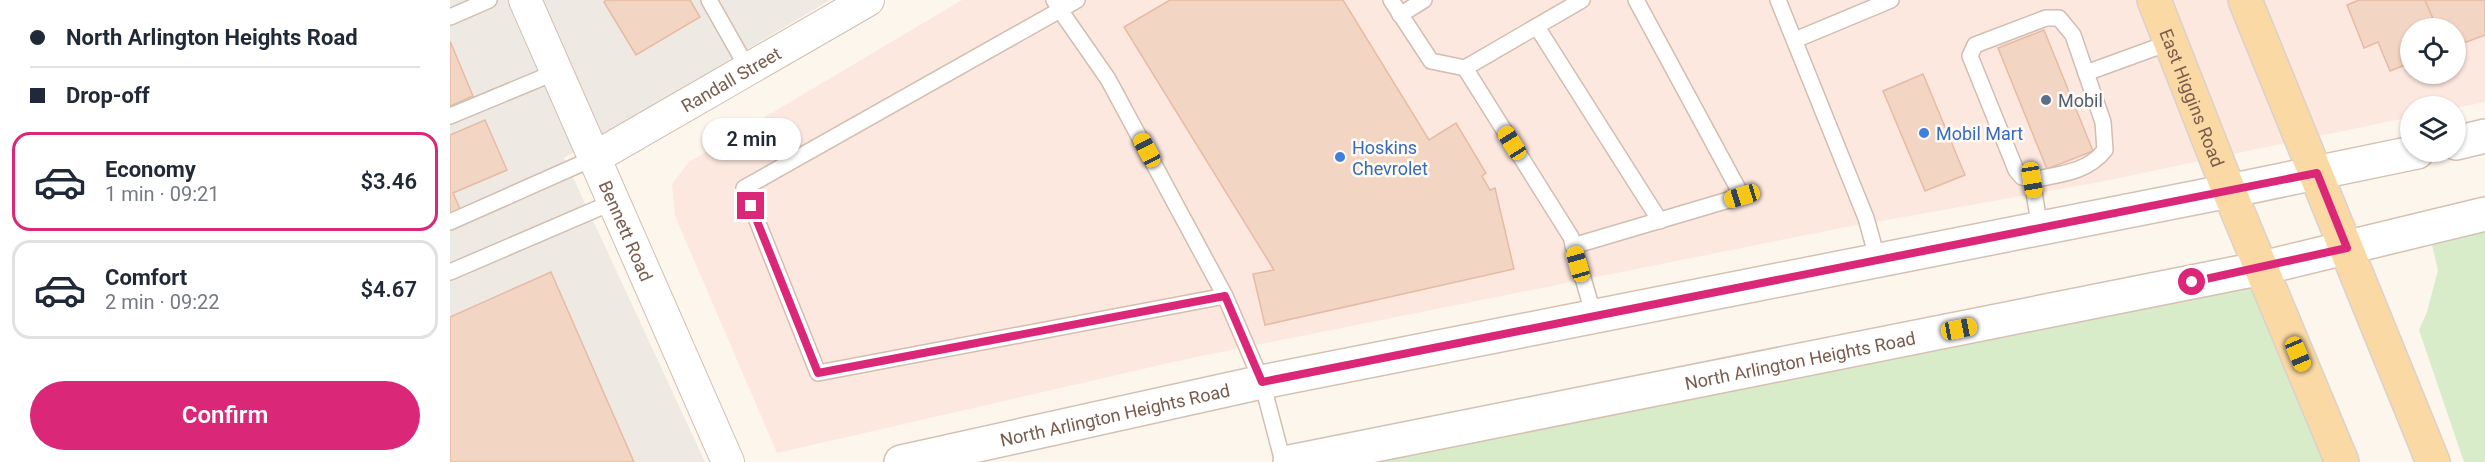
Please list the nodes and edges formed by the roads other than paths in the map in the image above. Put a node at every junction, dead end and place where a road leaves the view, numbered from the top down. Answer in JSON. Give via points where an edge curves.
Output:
{"nodes":[{"id":1,"x":489,"y":0,"type":"edge"},
{"id":2,"x":525,"y":0,"type":"edge"},
{"id":3,"x":709,"y":0,"type":"edge"},
{"id":4,"x":868,"y":0,"type":"edge"},
{"id":5,"x":1077,"y":0,"type":"edge"},
{"id":6,"x":1391,"y":0,"type":"edge"},
{"id":7,"x":1424,"y":0,"type":"edge"},
{"id":8,"x":1582,"y":0,"type":"edge"},
{"id":9,"x":1636,"y":0,"type":"edge"},
{"id":10,"x":1778,"y":0,"type":"edge"},
{"id":11,"x":1891,"y":0,"type":"edge"},
{"id":12,"x":2154,"y":0,"type":"edge"},
{"id":13,"x":2245,"y":0,"type":"edge"},
{"id":14,"x":1057,"y":5,"type":"edge"},
{"id":15,"x":1400,"y":15,"type":"junction"},
{"id":16,"x":450,"y":17,"type":"edge"},
{"id":17,"x":1537,"y":27,"type":"junction"},
{"id":18,"x":1795,"y":40,"type":"junction"},
{"id":19,"x":2170,"y":42,"type":"junction"},
{"id":20,"x":1465,"y":68,"type":"junction"},
{"id":21,"x":748,"y":69,"type":"junction"},
{"id":22,"x":556,"y":72,"type":"junction"},
{"id":23,"x":2086,"y":73,"type":"junction"},
{"id":24,"x":450,"y":116,"type":"edge"},
{"id":25,"x":2485,"y":136,"type":"edge"},
{"id":26,"x":2466,"y":140,"type":"edge"},
{"id":27,"x":2400,"y":156,"type":"edge"},
{"id":28,"x":594,"y":158,"type":"junction"},
{"id":29,"x":2317,"y":173,"type":"junction"},
{"id":30,"x":2032,"y":180,"type":"junction"},
{"id":31,"x":2229,"y":191,"type":"junction"},
{"id":32,"x":613,"y":202,"type":"junction"},
{"id":33,"x":2485,"y":214,"type":"edge"},
{"id":34,"x":1659,"y":221,"type":"junction"},
{"id":35,"x":450,"y":222,"type":"edge"},
{"id":36,"x":2040,"y":229,"type":"junction"},
{"id":37,"x":1573,"y":246,"type":"junction"},
{"id":38,"x":2347,"y":248,"type":"junction"},
{"id":39,"x":1878,"y":261,"type":"junction"},
{"id":40,"x":2262,"y":268,"type":"junction"},
{"id":41,"x":450,"y":272,"type":"edge"},
{"id":42,"x":1225,"y":296,"type":"junction"},
{"id":43,"x":1594,"y":316,"type":"junction"},
{"id":44,"x":1262,"y":382,"type":"junction"},
{"id":45,"x":728,"y":462,"type":"edge"},
{"id":46,"x":901,"y":462,"type":"edge"},
{"id":47,"x":1283,"y":462,"type":"edge"},
{"id":48,"x":1290,"y":462,"type":"edge"},
{"id":49,"x":2342,"y":462,"type":"edge"},
{"id":50,"x":2433,"y":462,"type":"edge"}],
"edges":[{"from":1,"to":16,"type":"lane"},
{"from":2,"to":22,"type":"street","name":"Bennett Road"},
{"from":3,"to":21,"type":"lane"},
{"from":4,"to":21,"type":"street","name":"Randall Street"},
{"from":5,"to":14,"type":"lane"},
{"from":6,"to":15,"type":"lane"},
{"from":7,"to":15,"type":"lane"},
{"from":8,"to":17,"type":"lane"},
{"from":9,"to":34,"type":"lane","via":[[1742,196]]},
{"from":10,"to":18,"type":"lane"},
{"from":11,"to":18,"type":"lane"},
{"from":12,"to":19,"type":"main road","name":"East Higgins Road"},
{"from":13,"to":29,"type":"main road"},
{"from":14,"to":42,"type":"lane","via":[[1108,79]]},
{"from":14,"to":42,"type":"lane","via":[[744,188],[818,373]]},
{"from":15,"to":20,"type":"lane","via":[[1431,61]]},
{"from":17,"to":20,"type":"lane"},
{"from":17,"to":34,"type":"lane"},
{"from":18,"to":39,"type":"lane","via":[[1866,218]]},
{"from":19,"to":23,"type":"lane"},
{"from":19,"to":31,"type":"main road","name":"East Higgins Road"},
{"from":20,"to":37,"type":"lane"},
{"from":21,"to":28,"type":"street","name":"Randall Street"},
{"from":22,"to":24,"type":"lane"},
{"from":22,"to":28,"type":"street","name":"Bennett Road"},
{"from":23,"to":30,"type":"lane","via":[[2103,122],[2105,150],[2096,161],[2074,171]]},
{"from":23,"to":30,"type":"lane","via":[[2073,35],[2059,18],[2046,18],[1975,45],[1970,56],[2016,170]]},
{"from":25,"to":26,"type":"main road"},
{"from":27,"to":29,"type":"main road","name":"North Arlington Heights Road"},
{"from":28,"to":32,"type":"street","name":"Bennett Road"},
{"from":28,"to":35,"type":"lane"},
{"from":29,"to":31,"type":"main road","name":"North Arlington Heights Road"},
{"from":29,"to":38,"type":"main road"},
{"from":30,"to":36,"type":"lane"},
{"from":31,"to":36,"type":"main road","name":"North Arlington Heights Road"},
{"from":31,"to":40,"type":"main road","name":"East Higgins Road"},
{"from":32,"to":41,"type":"lane"},
{"from":32,"to":45,"type":"street","name":"Bennett Road"},
{"from":33,"to":38,"type":"main road","name":"North Arlington Heights Road"},
{"from":34,"to":37,"type":"lane"},
{"from":36,"to":39,"type":"main road","name":"North Arlington Heights Road"},
{"from":37,"to":43,"type":"lane"},
{"from":38,"to":40,"type":"main road","name":"North Arlington Heights Road"},
{"from":38,"to":50,"type":"main road"},
{"from":39,"to":43,"type":"main road","name":"North Arlington Heights Road"},
{"from":40,"to":48,"type":"main road","name":"North Arlington Heights Road"},
{"from":40,"to":49,"type":"main road","name":"East Higgins Road"},
{"from":42,"to":44,"type":"lane"},
{"from":43,"to":44,"type":"main road","name":"North Arlington Heights Road"},
{"from":44,"to":46,"type":"main road","name":"North Arlington Heights Road"},
{"from":44,"to":47,"type":"lane"}]}
